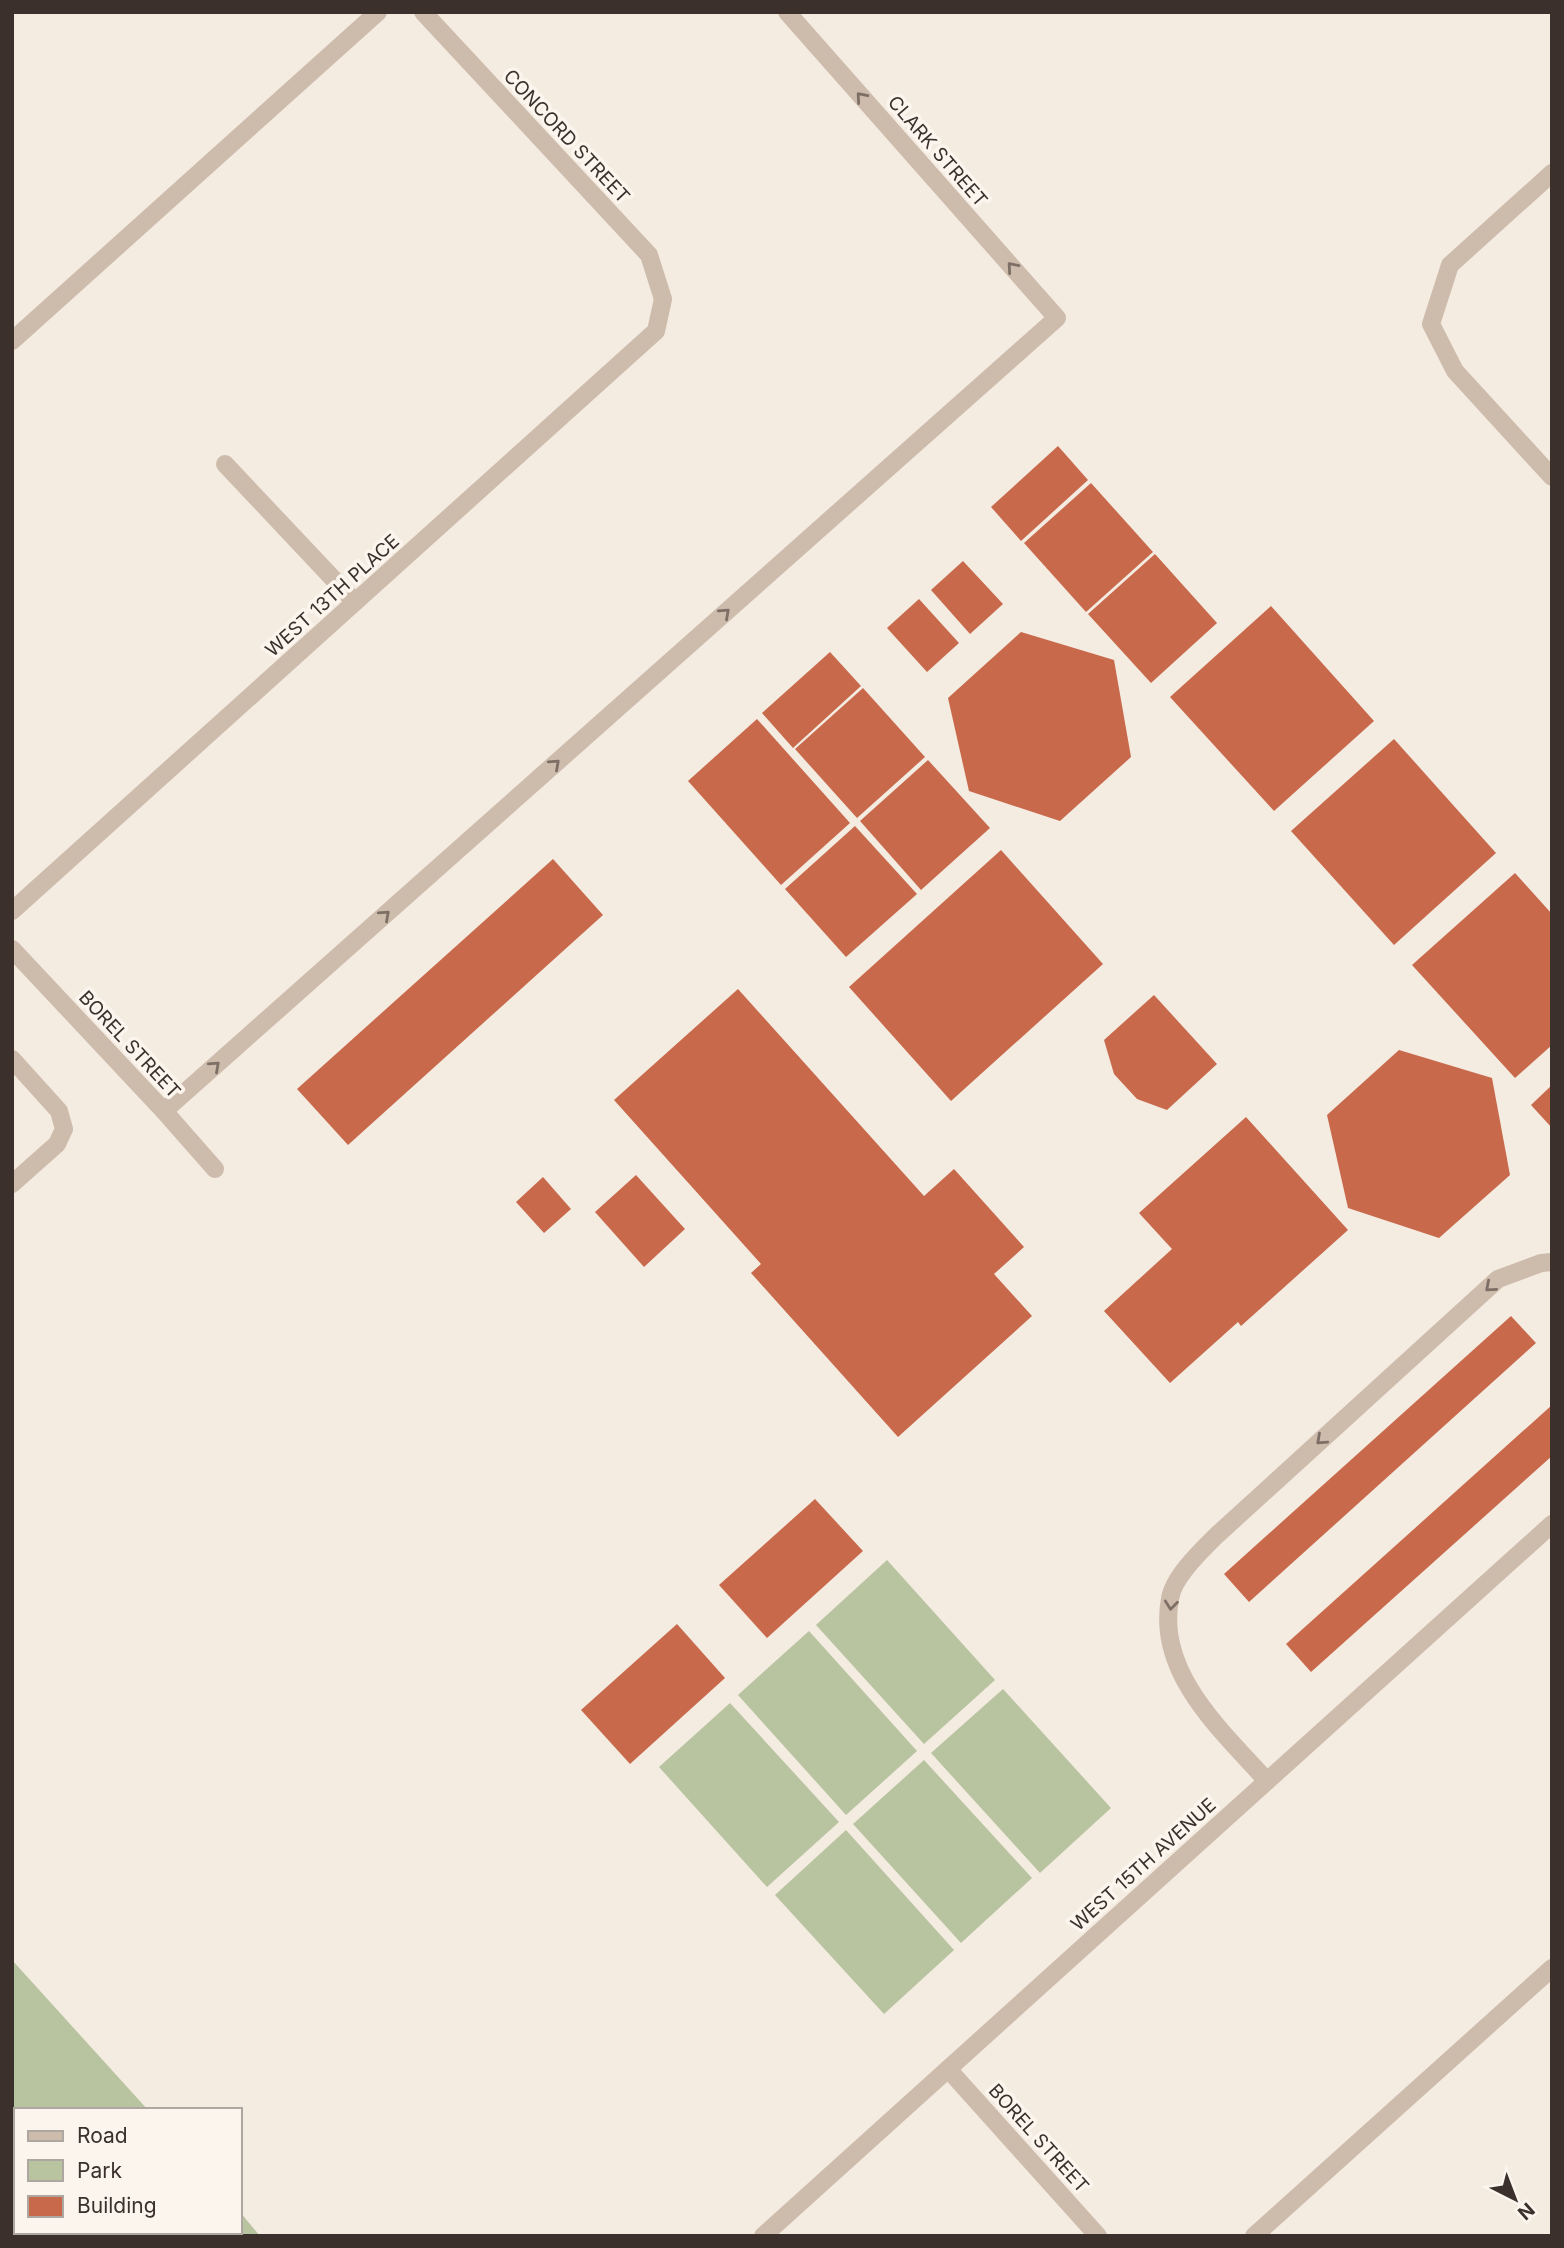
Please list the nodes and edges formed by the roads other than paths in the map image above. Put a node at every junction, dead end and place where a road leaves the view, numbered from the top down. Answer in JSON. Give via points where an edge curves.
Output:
{"nodes":[{"id":1,"x":378,"y":12,"type":"edge"},
{"id":2,"x":423,"y":12,"type":"edge"},
{"id":3,"x":787,"y":12,"type":"edge"},
{"id":4,"x":1552,"y":173,"type":"edge"},
{"id":5,"x":663,"y":299,"type":"joint"},
{"id":6,"x":12,"y":341,"type":"edge"},
{"id":7,"x":225,"y":464,"type":"dead end"},
{"id":8,"x":1552,"y":477,"type":"edge"},
{"id":9,"x":355,"y":602,"type":"junction"},
{"id":10,"x":12,"y":911,"type":"edge"},
{"id":11,"x":12,"y":949,"type":"edge"},
{"id":12,"x":12,"y":1059,"type":"edge"},
{"id":13,"x":164,"y":1111,"type":"junction"},
{"id":14,"x":215,"y":1169,"type":"dead end"},
{"id":15,"x":12,"y":1184,"type":"edge"},
{"id":16,"x":1552,"y":1262,"type":"edge"},
{"id":17,"x":1552,"y":1524,"type":"edge"},
{"id":18,"x":1267,"y":1781,"type":"junction"},
{"id":19,"x":1552,"y":1968,"type":"edge"},
{"id":20,"x":948,"y":2069,"type":"junction"},
{"id":21,"x":763,"y":2236,"type":"edge"},
{"id":22,"x":1098,"y":2236,"type":"edge"},
{"id":23,"x":1254,"y":2236,"type":"edge"}],
"edges":[{"from":1,"to":6,"type":"street"},
{"from":2,"to":5,"type":"street","name":"CONCORD STREET","via":[[649,255]]},
{"from":13,"to":3,"type":"street","name":"CLARK STREET","one_way":true,"via":[[1057,318]]},
{"from":4,"to":8,"type":"street","via":[[1450,265],[1431,324],[1455,371]]},
{"from":5,"to":9,"type":"street","name":"WEST 13TH PLACE","via":[[656,331]]},
{"from":7,"to":9,"type":"street"},
{"from":9,"to":10,"type":"street","name":"WEST 13TH PLACE"},
{"from":11,"to":13,"type":"street","name":"BOREL STREET"},
{"from":12,"to":15,"type":"street","via":[[59,1111],[64,1129],[57,1144]]},
{"from":13,"to":14,"type":"street","name":"BOREL STREET"},
{"from":16,"to":18,"type":"street","one_way":true,"via":[[1498,1279],[1187,1566],[1170,1597],[1169,1642],[1194,1698]]},
{"from":17,"to":18,"type":"street","name":"WEST 15TH AVENUE"},
{"from":18,"to":20,"type":"street","name":"WEST 15TH AVENUE"},
{"from":19,"to":23,"type":"street"},
{"from":20,"to":21,"type":"street","name":"WEST 15TH AVENUE"},
{"from":20,"to":22,"type":"street","name":"BOREL STREET"}]}
